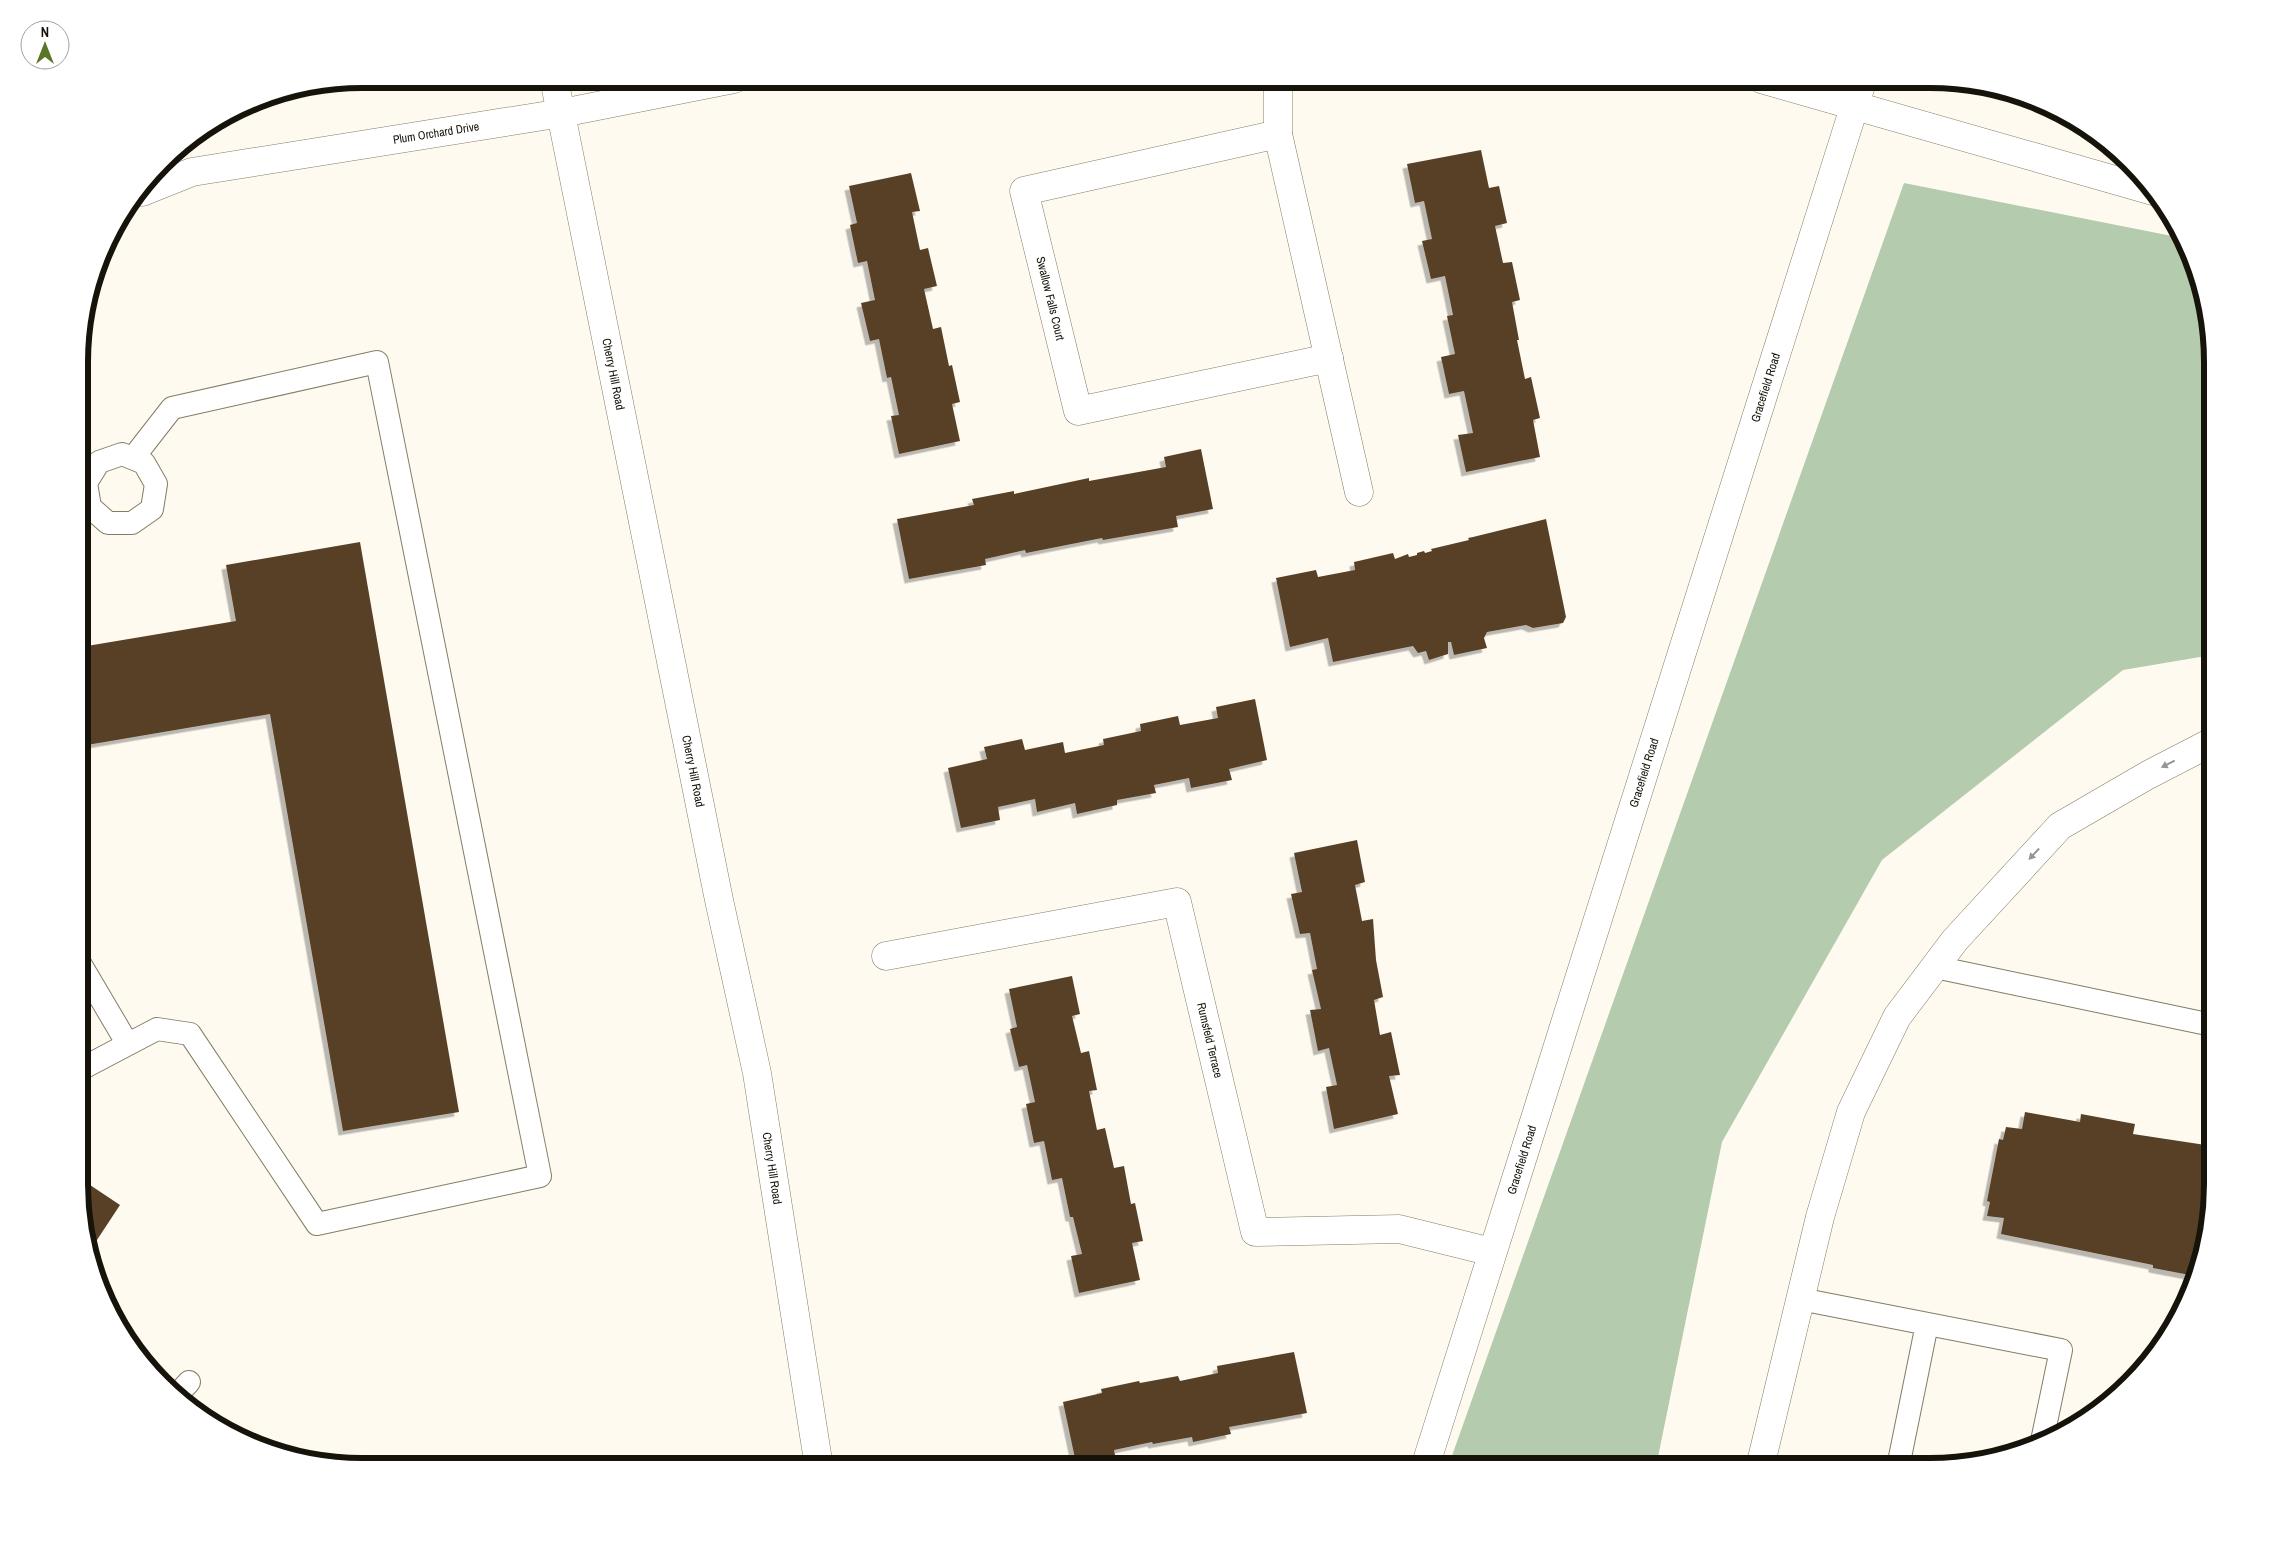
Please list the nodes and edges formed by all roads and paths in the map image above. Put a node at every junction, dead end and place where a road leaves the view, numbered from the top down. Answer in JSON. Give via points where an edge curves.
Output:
{"nodes":[{"id":1,"x":556,"y":88,"type":"edge"},
{"id":2,"x":688,"y":88,"type":"edge"},
{"id":3,"x":1278,"y":88,"type":"edge"},
{"id":4,"x":1791,"y":88,"type":"edge"},
{"id":5,"x":1860,"y":88,"type":"edge"},
{"id":6,"x":1854,"y":107,"type":"junction"},
{"id":7,"x":562,"y":113,"type":"junction"},
{"id":8,"x":1278,"y":134,"type":"junction"},
{"id":9,"x":2140,"y":187,"type":"edge"},
{"id":10,"x":149,"y":189,"type":"edge"},
{"id":11,"x":1329,"y":358,"type":"junction"},
{"id":12,"x":133,"y":458,"type":"junction"},
{"id":13,"x":88,"y":480,"type":"edge"},
{"id":14,"x":1359,"y":492,"type":"dead end"},
{"id":15,"x":88,"y":512,"type":"edge"},
{"id":16,"x":2204,"y":746,"type":"edge"},
{"id":17,"x":886,"y":956,"type":"dead end"},
{"id":18,"x":1935,"y":967,"type":"junction"},
{"id":19,"x":88,"y":977,"type":"edge"},
{"id":20,"x":2204,"y":1023,"type":"edge"},
{"id":21,"x":127,"y":1043,"type":"junction"},
{"id":22,"x":88,"y":1065,"type":"edge"},
{"id":23,"x":1492,"y":1252,"type":"junction"},
{"id":24,"x":1800,"y":1299,"type":"junction"},
{"id":25,"x":1927,"y":1324,"type":"junction"},
{"id":26,"x":2044,"y":1433,"type":"edge"},
{"id":27,"x":818,"y":1458,"type":"edge"},
{"id":28,"x":1429,"y":1458,"type":"edge"},
{"id":29,"x":1762,"y":1458,"type":"edge"},
{"id":30,"x":1900,"y":1458,"type":"edge"}],
"edges":[{"from":1,"to":7,"type":"street","name":"Cherry Hill Road"},
{"from":2,"to":7,"type":"street","name":"Plum Orchard Drive"},
{"from":3,"to":8,"type":"street"},
{"from":4,"to":6,"type":"street"},
{"from":5,"to":6,"type":"street","name":"Gracefield Road"},
{"from":6,"to":9,"type":"street"},
{"from":6,"to":23,"type":"street","name":"Gracefield Road"},
{"from":7,"to":10,"type":"street","name":"Plum Orchard Drive","via":[[192,172]]},
{"from":7,"to":27,"type":"street","name":"Cherry Hill Road","via":[[719,900],[758,1073]]},
{"from":8,"to":11,"type":"street"},
{"from":8,"to":11,"type":"street","name":"Swallow Falls Court","via":[[1024,191],[1078,411]]},
{"from":11,"to":14,"type":"street"},
{"from":12,"to":13,"type":"lane","via":[[122,454],[99,462]]},
{"from":12,"to":15,"type":"lane","via":[[144,463],[156,484],[152,508],[132,523],[108,523]]},
{"from":12,"to":21,"type":"lane","via":[[172,408],[377,362],[540,1176],[317,1224],[190,1034],[157,1029]]},
{"from":16,"to":18,"type":"street","one_way":true,"via":[[2060,826],[1955,940]]},
{"from":17,"to":23,"type":"street","name":"Rumsfeld Terrace","via":[[1177,902],[1255,1232],[1399,1229]]},
{"from":18,"to":20,"type":"lane"},
{"from":18,"to":24,"type":"street","via":[[1897,1017],[1851,1112]]},
{"from":19,"to":21,"type":"lane"},
{"from":21,"to":22,"type":"lane"},
{"from":23,"to":28,"type":"street","name":"Gracefield Road"},
{"from":24,"to":25,"type":"lane"},
{"from":24,"to":29,"type":"street"},
{"from":25,"to":26,"type":"lane","via":[[2061,1350]]},
{"from":25,"to":30,"type":"lane"}]}
